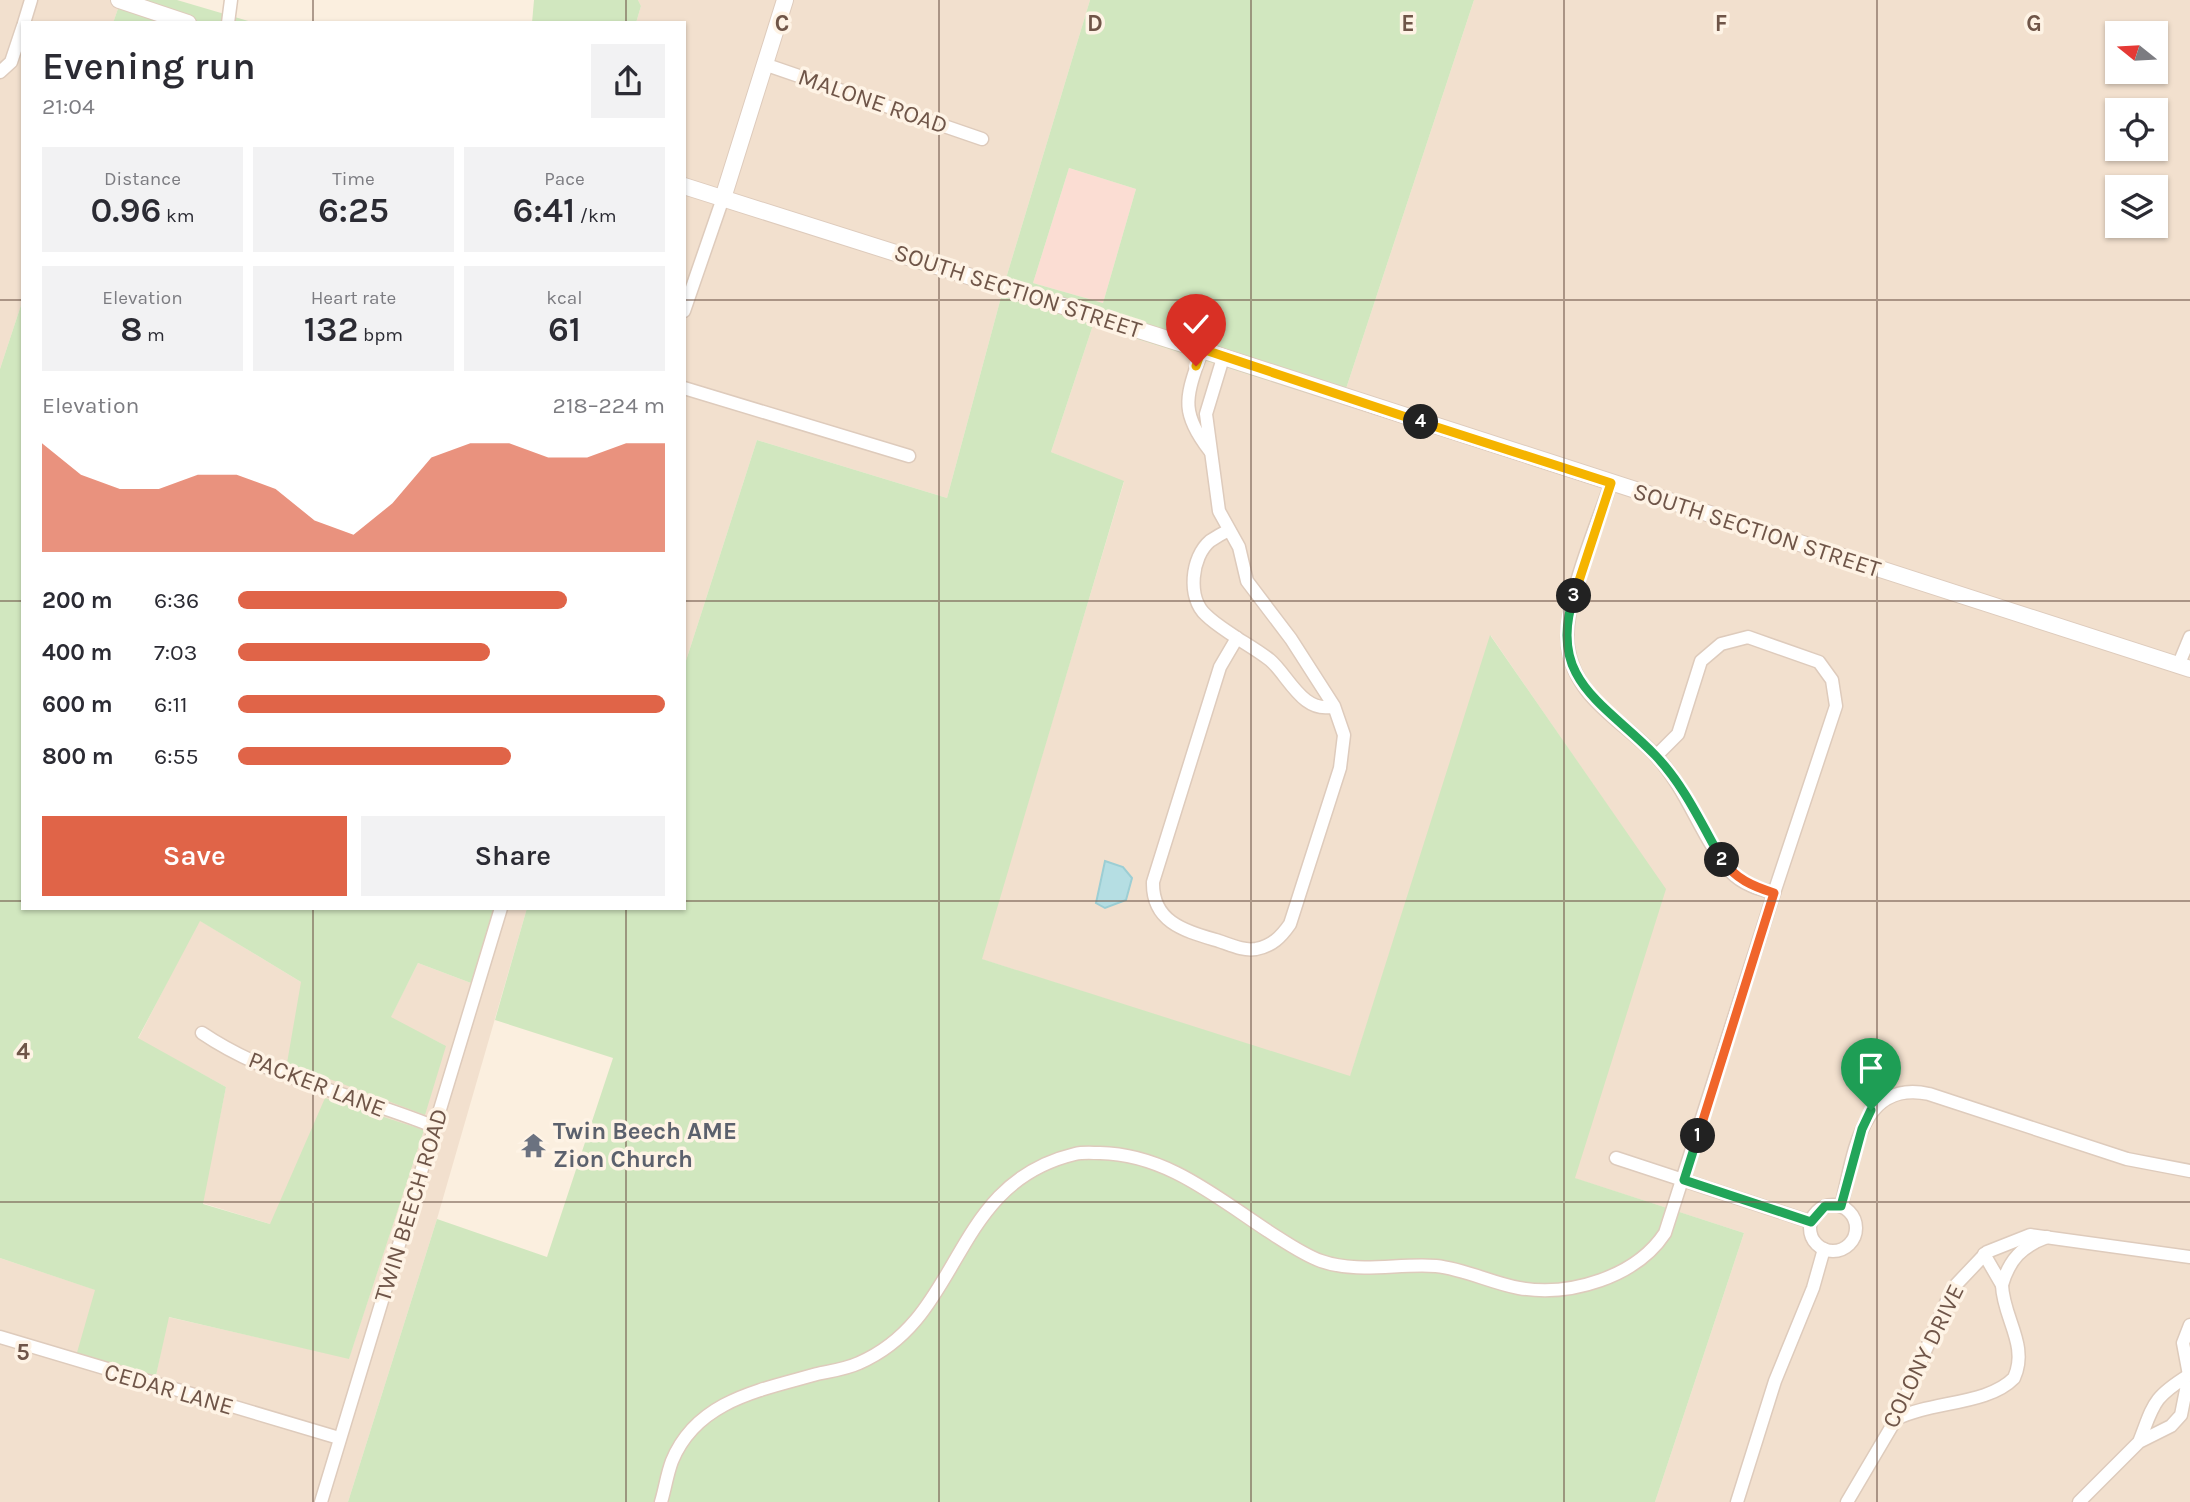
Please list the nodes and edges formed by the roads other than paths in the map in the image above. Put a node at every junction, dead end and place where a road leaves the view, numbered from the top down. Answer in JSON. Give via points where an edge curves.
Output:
{"nodes":[{"id":1,"x":32,"y":0,"type":"edge"},
{"id":2,"x":119,"y":0,"type":"edge"},
{"id":3,"x":231,"y":0,"type":"edge"},
{"id":4,"x":785,"y":0,"type":"edge"},
{"id":5,"x":24,"y":21,"type":"edge"},
{"id":6,"x":182,"y":21,"type":"edge"},
{"id":7,"x":228,"y":21,"type":"edge"},
{"id":8,"x":21,"y":30,"type":"edge"},
{"id":9,"x":764,"y":64,"type":"junction"},
{"id":10,"x":0,"y":72,"type":"edge"},
{"id":11,"x":982,"y":139,"type":"dead end"},
{"id":12,"x":686,"y":188,"type":"edge"},
{"id":13,"x":723,"y":198,"type":"junction"},
{"id":14,"x":686,"y":305,"type":"edge"},
{"id":15,"x":1202,"y":349,"type":"junction"},
{"id":16,"x":1223,"y":358,"type":"junction"},
{"id":17,"x":686,"y":389,"type":"edge"},
{"id":18,"x":1210,"y":451,"type":"junction"},
{"id":19,"x":909,"y":456,"type":"dead end"},
{"id":20,"x":1611,"y":483,"type":"junction"},
{"id":21,"x":1229,"y":530,"type":"junction"},
{"id":22,"x":2190,"y":637,"type":"edge"},
{"id":23,"x":1237,"y":638,"type":"junction"},
{"id":24,"x":2184,"y":667,"type":"edge"},
{"id":25,"x":1334,"y":705,"type":"junction"},
{"id":26,"x":1656,"y":756,"type":"junction"},
{"id":27,"x":1774,"y":893,"type":"junction"},
{"id":28,"x":500,"y":910,"type":"edge"},
{"id":29,"x":202,"y":1033,"type":"dead end"},
{"id":30,"x":435,"y":1126,"type":"junction"},
{"id":31,"x":1616,"y":1158,"type":"dead end"},
{"id":32,"x":2190,"y":1171,"type":"edge"},
{"id":33,"x":1684,"y":1180,"type":"junction"},
{"id":34,"x":1841,"y":1206,"type":"junction"},
{"id":35,"x":1811,"y":1222,"type":"junction"},
{"id":36,"x":2052,"y":1235,"type":"junction"},
{"id":37,"x":1824,"y":1249,"type":"junction"},
{"id":38,"x":1984,"y":1255,"type":"junction"},
{"id":39,"x":2190,"y":1257,"type":"edge"},
{"id":40,"x":2002,"y":1285,"type":"junction"},
{"id":41,"x":2190,"y":1325,"type":"edge"},
{"id":42,"x":0,"y":1337,"type":"edge"},
{"id":43,"x":2189,"y":1369,"type":"edge"},
{"id":44,"x":1896,"y":1419,"type":"junction"},
{"id":45,"x":340,"y":1438,"type":"junction"},
{"id":46,"x":2139,"y":1443,"type":"junction"},
{"id":47,"x":2087,"y":1499,"type":"edge"},
{"id":48,"x":321,"y":1502,"type":"edge"},
{"id":49,"x":661,"y":1502,"type":"edge"},
{"id":50,"x":1737,"y":1502,"type":"edge"},
{"id":51,"x":1847,"y":1502,"type":"edge"}],
"edges":[{"from":1,"to":5,"type":"street"},
{"from":2,"to":6,"type":"street"},
{"from":3,"to":7,"type":"street"},
{"from":4,"to":9,"type":"street"},
{"from":8,"to":10,"type":"street","via":[[11,62]]},
{"from":9,"to":11,"type":"street","name":"MALONE ROAD"},
{"from":9,"to":13,"type":"street"},
{"from":12,"to":13,"type":"street","name":"SOUTH SECTION STREET"},
{"from":13,"to":14,"type":"street"},
{"from":13,"to":15,"type":"street","name":"SOUTH SECTION STREET"},
{"from":15,"to":16,"type":"street","name":"SOUTH SECTION STREET"},
{"from":15,"to":18,"type":"street","via":[[1187,409],[1193,429]]},
{"from":16,"to":18,"type":"street","via":[[1206,414]]},
{"from":16,"to":20,"type":"street","name":"SOUTH SECTION STREET"},
{"from":17,"to":19,"type":"street"},
{"from":18,"to":21,"type":"street","via":[[1219,512]]},
{"from":20,"to":24,"type":"street","name":"SOUTH SECTION STREET"},
{"from":20,"to":26,"type":"street","via":[[1570,607],[1568,648],[1585,690]]},
{"from":21,"to":23,"type":"street","via":[[1202,551],[1194,590],[1204,614]]},
{"from":21,"to":25,"type":"street","via":[[1239,547],[1247,581]]},
{"from":22,"to":24,"type":"street"},
{"from":23,"to":25,"type":"street","via":[[1270,661],[1302,696],[1324,707]]},
{"from":23,"to":25,"type":"street","via":[[1220,667],[1153,882],[1156,905],[1171,924],[1246,950],[1263,947],[1290,924],[1340,768],[1344,735]]},
{"from":26,"to":27,"type":"street","via":[[1733,875]]},
{"from":26,"to":27,"type":"street","via":[[1678,734],[1701,662],[1721,644],[1748,637],[1819,662],[1832,680],[1836,706]]},
{"from":27,"to":33,"type":"street"},
{"from":28,"to":30,"type":"street","name":"TWIN BEECH ROAD"},
{"from":29,"to":30,"type":"street","name":"PACKER LANE","via":[[279,1072]]},
{"from":30,"to":45,"type":"street","name":"TWIN BEECH ROAD"},
{"from":31,"to":33,"type":"street"},
{"from":32,"to":34,"type":"street","via":[[2127,1159],[1909,1091],[1885,1098],[1866,1119]]},
{"from":33,"to":35,"type":"street"},
{"from":33,"to":49,"type":"street","via":[[1665,1233],[1646,1257],[1582,1286],[1534,1289],[1436,1266],[1367,1268],[1322,1261],[1160,1163],[1119,1153],[1077,1153],[1037,1168],[1000,1193],[976,1223],[926,1311],[895,1341],[859,1363],[721,1404],[686,1435],[672,1461]]},
{"from":34,"to":35,"type":"street","via":[[1825,1206]]},
{"from":34,"to":37,"type":"street","via":[[1855,1221],[1855,1236],[1846,1248]]},
{"from":35,"to":37,"type":"street","via":[[1811,1235]]},
{"from":36,"to":38,"type":"street","name":"COLONY DRIVE","via":[[2012,1240]]},
{"from":36,"to":39,"type":"street","name":"COLONY DRIVE"},
{"from":36,"to":40,"type":"street","via":[[2017,1255]]},
{"from":37,"to":50,"type":"street"},
{"from":38,"to":40,"type":"street"},
{"from":38,"to":44,"type":"street","name":"COLONY DRIVE","via":[[1952,1289]]},
{"from":40,"to":44,"type":"street","via":[[2002,1302],[2021,1354],[2014,1378],[1993,1393],[1915,1409]]},
{"from":41,"to":43,"type":"street","via":[[2183,1343]]},
{"from":42,"to":45,"type":"street","name":"CEDAR LANE"},
{"from":43,"to":46,"type":"street","via":[[2154,1401]]},
{"from":43,"to":46,"type":"street","via":[[2186,1403],[2180,1415],[2171,1426]]},
{"from":44,"to":51,"type":"street","name":"COLONY DRIVE"},
{"from":45,"to":48,"type":"street","name":"TWIN BEECH ROAD"},
{"from":46,"to":47,"type":"street"}]}
